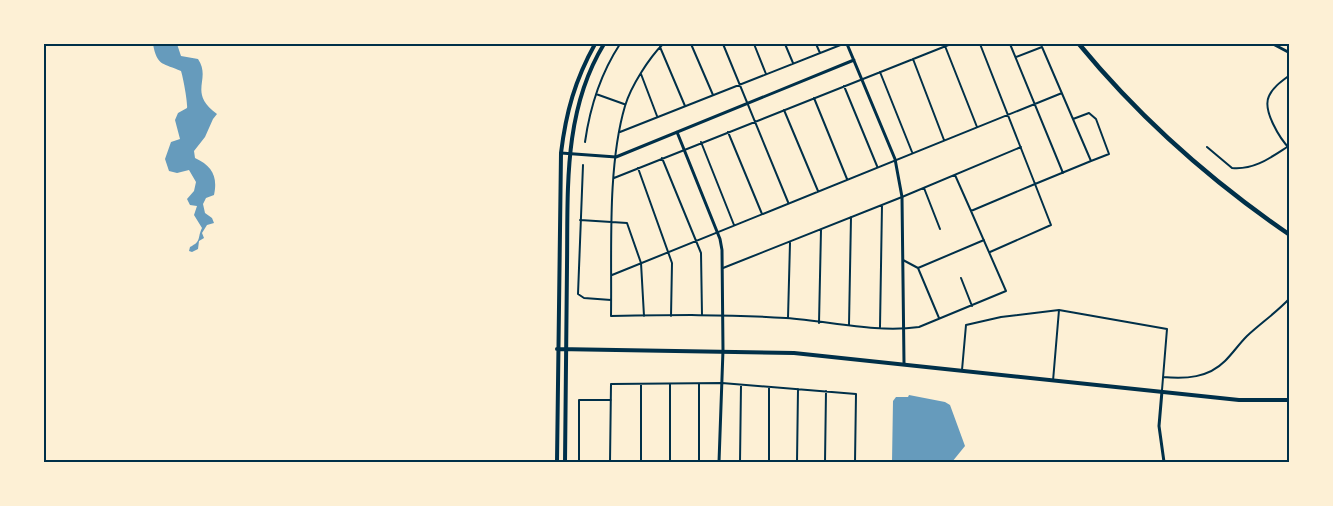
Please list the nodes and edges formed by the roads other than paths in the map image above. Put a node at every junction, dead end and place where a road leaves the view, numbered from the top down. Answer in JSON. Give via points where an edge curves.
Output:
{"nodes":[{"id":1,"x":594,"y":44,"type":"edge"},
{"id":2,"x":604,"y":44,"type":"edge"},
{"id":3,"x":620,"y":44,"type":"edge"},
{"id":4,"x":692,"y":44,"type":"edge"},
{"id":5,"x":723,"y":44,"type":"edge"},
{"id":6,"x":754,"y":44,"type":"edge"},
{"id":7,"x":785,"y":44,"type":"edge"},
{"id":8,"x":816,"y":44,"type":"edge"},
{"id":9,"x":845,"y":44,"type":"edge"},
{"id":10,"x":951,"y":44,"type":"edge"},
{"id":11,"x":980,"y":44,"type":"edge"},
{"id":12,"x":1010,"y":44,"type":"edge"},
{"id":13,"x":1078,"y":44,"type":"edge"},
{"id":14,"x":1273,"y":44,"type":"edge"},
{"id":15,"x":662,"y":45,"type":"edge"},
{"id":16,"x":1280,"y":45,"type":"edge"},
{"id":17,"x":945,"y":46,"type":"junction"},
{"id":18,"x":1290,"y":52,"type":"edge"},
{"id":19,"x":820,"y":53,"type":"junction"},
{"id":20,"x":1016,"y":57,"type":"junction"},
{"id":21,"x":913,"y":59,"type":"junction"},
{"id":22,"x":854,"y":60,"type":"junction"},
{"id":23,"x":793,"y":63,"type":"junction"},
{"id":24,"x":880,"y":72,"type":"junction"},
{"id":25,"x":641,"y":74,"type":"junction"},
{"id":26,"x":766,"y":74,"type":"junction"},
{"id":27,"x":1290,"y":75,"type":"edge"},
{"id":28,"x":862,"y":79,"type":"junction"},
{"id":29,"x":740,"y":85,"type":"junction"},
{"id":30,"x":844,"y":86,"type":"junction"},
{"id":31,"x":1062,"y":93,"type":"junction"},
{"id":32,"x":596,"y":94,"type":"junction"},
{"id":33,"x":713,"y":95,"type":"junction"},
{"id":34,"x":814,"y":98,"type":"junction"},
{"id":35,"x":747,"y":103,"type":"junction"},
{"id":36,"x":625,"y":104,"type":"junction"},
{"id":37,"x":1035,"y":104,"type":"junction"},
{"id":38,"x":686,"y":106,"type":"junction"},
{"id":39,"x":784,"y":110,"type":"junction"},
{"id":40,"x":1008,"y":114,"type":"junction"},
{"id":41,"x":657,"y":117,"type":"junction"},
{"id":42,"x":1073,"y":119,"type":"junction"},
{"id":43,"x":755,"y":121,"type":"junction"},
{"id":44,"x":977,"y":127,"type":"junction"},
{"id":45,"x":620,"y":132,"type":"junction"},
{"id":46,"x":677,"y":132,"type":"junction"},
{"id":47,"x":728,"y":132,"type":"junction"},
{"id":48,"x":944,"y":140,"type":"junction"},
{"id":49,"x":585,"y":142,"type":"dead end"},
{"id":50,"x":701,"y":142,"type":"junction"},
{"id":51,"x":1021,"y":147,"type":"junction"},
{"id":52,"x":1207,"y":147,"type":"dead end"},
{"id":53,"x":683,"y":148,"type":"junction"},
{"id":54,"x":1288,"y":148,"type":"edge"},
{"id":55,"x":912,"y":152,"type":"junction"},
{"id":56,"x":561,"y":153,"type":"junction"},
{"id":57,"x":569,"y":154,"type":"junction"},
{"id":58,"x":616,"y":157,"type":"junction"},
{"id":59,"x":662,"y":158,"type":"junction"},
{"id":60,"x":895,"y":159,"type":"junction"},
{"id":61,"x":1091,"y":161,"type":"junction"},
{"id":62,"x":583,"y":165,"type":"dead end"},
{"id":63,"x":877,"y":166,"type":"junction"},
{"id":64,"x":638,"y":168,"type":"junction"},
{"id":65,"x":1063,"y":173,"type":"junction"},
{"id":66,"x":956,"y":175,"type":"junction"},
{"id":67,"x":614,"y":178,"type":"junction"},
{"id":68,"x":847,"y":179,"type":"junction"},
{"id":69,"x":1035,"y":184,"type":"junction"},
{"id":70,"x":924,"y":188,"type":"junction"},
{"id":71,"x":818,"y":190,"type":"junction"},
{"id":72,"x":902,"y":197,"type":"junction"},
{"id":73,"x":788,"y":203,"type":"junction"},
{"id":74,"x":882,"y":205,"type":"junction"},
{"id":75,"x":971,"y":211,"type":"junction"},
{"id":76,"x":762,"y":214,"type":"junction"},
{"id":77,"x":851,"y":218,"type":"junction"},
{"id":78,"x":580,"y":220,"type":"junction"},
{"id":79,"x":613,"y":221,"type":"junction"},
{"id":80,"x":734,"y":225,"type":"junction"},
{"id":81,"x":821,"y":229,"type":"junction"},
{"id":82,"x":940,"y":229,"type":"dead end"},
{"id":83,"x":717,"y":232,"type":"junction"},
{"id":84,"x":1290,"y":235,"type":"edge"},
{"id":85,"x":984,"y":240,"type":"junction"},
{"id":86,"x":697,"y":241,"type":"junction"},
{"id":87,"x":790,"y":242,"type":"junction"},
{"id":88,"x":668,"y":252,"type":"junction"},
{"id":89,"x":990,"y":252,"type":"junction"},
{"id":90,"x":903,"y":260,"type":"junction"},
{"id":91,"x":641,"y":263,"type":"junction"},
{"id":92,"x":723,"y":268,"type":"junction"},
{"id":93,"x":918,"y":268,"type":"junction"},
{"id":94,"x":612,"y":275,"type":"junction"},
{"id":95,"x":961,"y":278,"type":"dead end"},
{"id":96,"x":1290,"y":298,"type":"edge"},
{"id":97,"x":611,"y":300,"type":"junction"},
{"id":98,"x":972,"y":306,"type":"junction"},
{"id":99,"x":1059,"y":310,"type":"junction"},
{"id":100,"x":702,"y":315,"type":"junction"},
{"id":101,"x":723,"y":315,"type":"junction"},
{"id":102,"x":644,"y":316,"type":"junction"},
{"id":103,"x":671,"y":316,"type":"junction"},
{"id":104,"x":789,"y":318,"type":"junction"},
{"id":105,"x":939,"y":319,"type":"junction"},
{"id":106,"x":819,"y":323,"type":"junction"},
{"id":107,"x":849,"y":325,"type":"junction"},
{"id":108,"x":880,"y":327,"type":"junction"},
{"id":109,"x":904,"y":329,"type":"junction"},
{"id":110,"x":557,"y":348,"type":"junction"},
{"id":111,"x":566,"y":349,"type":"junction"},
{"id":112,"x":723,"y":350,"type":"junction"},
{"id":113,"x":904,"y":363,"type":"junction"},
{"id":114,"x":962,"y":370,"type":"junction"},
{"id":115,"x":1163,"y":377,"type":"junction"},
{"id":116,"x":1053,"y":381,"type":"junction"},
{"id":117,"x":722,"y":383,"type":"junction"},
{"id":118,"x":641,"y":384,"type":"junction"},
{"id":119,"x":670,"y":384,"type":"junction"},
{"id":120,"x":699,"y":384,"type":"junction"},
{"id":121,"x":741,"y":385,"type":"junction"},
{"id":122,"x":769,"y":387,"type":"junction"},
{"id":123,"x":798,"y":388,"type":"junction"},
{"id":124,"x":1162,"y":391,"type":"junction"},
{"id":125,"x":826,"y":392,"type":"junction"},
{"id":126,"x":611,"y":400,"type":"junction"},
{"id":127,"x":1290,"y":400,"type":"edge"},
{"id":128,"x":557,"y":462,"type":"edge"},
{"id":129,"x":565,"y":462,"type":"edge"},
{"id":130,"x":579,"y":462,"type":"edge"},
{"id":131,"x":610,"y":462,"type":"edge"},
{"id":132,"x":641,"y":462,"type":"edge"},
{"id":133,"x":670,"y":462,"type":"edge"},
{"id":134,"x":699,"y":462,"type":"edge"},
{"id":135,"x":720,"y":462,"type":"edge"},
{"id":136,"x":740,"y":462,"type":"edge"},
{"id":137,"x":769,"y":462,"type":"edge"},
{"id":138,"x":797,"y":462,"type":"edge"},
{"id":139,"x":825,"y":462,"type":"edge"},
{"id":140,"x":855,"y":462,"type":"edge"},
{"id":141,"x":1164,"y":462,"type":"edge"}],
"edges":[{"from":1,"to":56,"type":"main road","via":[[575,83]]},
{"from":2,"to":57,"type":"main road","via":[[581,91]]},
{"from":3,"to":32,"type":"street","via":[[607,63]]},
{"from":4,"to":33,"type":"street"},
{"from":5,"to":29,"type":"street"},
{"from":6,"to":26,"type":"street"},
{"from":7,"to":23,"type":"street"},
{"from":8,"to":19,"type":"street"},
{"from":9,"to":19,"type":"street"},
{"from":9,"to":22,"type":"street"},
{"from":10,"to":17,"type":"street"},
{"from":11,"to":40,"type":"street"},
{"from":12,"to":20,"type":"street"},
{"from":13,"to":84,"type":"highway","via":[[1162,133],[1230,192]]},
{"from":14,"to":16,"type":"street"},
{"from":15,"to":25,"type":"street"},
{"from":15,"to":38,"type":"street"},
{"from":16,"to":18,"type":"street"},
{"from":17,"to":21,"type":"street"},
{"from":17,"to":44,"type":"street"},
{"from":19,"to":23,"type":"street"},
{"from":20,"to":31,"type":"street","via":[[1042,47]]},
{"from":20,"to":37,"type":"street"},
{"from":21,"to":24,"type":"street"},
{"from":21,"to":48,"type":"street"},
{"from":22,"to":28,"type":"street"},
{"from":22,"to":35,"type":"street"},
{"from":23,"to":26,"type":"street"},
{"from":24,"to":28,"type":"street"},
{"from":24,"to":55,"type":"street"},
{"from":25,"to":36,"type":"street"},
{"from":25,"to":41,"type":"street"},
{"from":26,"to":29,"type":"street"},
{"from":27,"to":54,"type":"street","via":[[1275,88],[1267,103],[1269,115]]},
{"from":28,"to":30,"type":"street"},
{"from":28,"to":60,"type":"street"},
{"from":29,"to":33,"type":"street"},
{"from":29,"to":35,"type":"street"},
{"from":30,"to":34,"type":"street"},
{"from":30,"to":63,"type":"street"},
{"from":31,"to":37,"type":"street"},
{"from":31,"to":42,"type":"street"},
{"from":32,"to":36,"type":"street"},
{"from":32,"to":49,"type":"street"},
{"from":33,"to":38,"type":"street"},
{"from":34,"to":39,"type":"street"},
{"from":34,"to":68,"type":"street"},
{"from":35,"to":43,"type":"street"},
{"from":35,"to":46,"type":"street"},
{"from":36,"to":45,"type":"street"},
{"from":37,"to":40,"type":"street"},
{"from":37,"to":65,"type":"street"},
{"from":38,"to":41,"type":"street"},
{"from":39,"to":43,"type":"street"},
{"from":39,"to":71,"type":"street"},
{"from":40,"to":44,"type":"street"},
{"from":40,"to":51,"type":"street"},
{"from":41,"to":45,"type":"street"},
{"from":42,"to":61,"type":"street"},
{"from":42,"to":61,"type":"street","via":[[1089,113],[1095,119],[1109,154]]},
{"from":43,"to":47,"type":"street"},
{"from":43,"to":73,"type":"street"},
{"from":44,"to":48,"type":"street"},
{"from":45,"to":58,"type":"street"},
{"from":46,"to":53,"type":"street"},
{"from":46,"to":58,"type":"street"},
{"from":47,"to":50,"type":"street"},
{"from":47,"to":76,"type":"street"},
{"from":48,"to":55,"type":"street"},
{"from":50,"to":53,"type":"street"},
{"from":50,"to":80,"type":"street"},
{"from":51,"to":66,"type":"street"},
{"from":51,"to":69,"type":"street"},
{"from":52,"to":54,"type":"street","via":[[1232,168],[1258,165]]},
{"from":53,"to":59,"type":"street"},
{"from":53,"to":83,"type":"street"},
{"from":55,"to":60,"type":"street"},
{"from":56,"to":57,"type":"street"},
{"from":56,"to":110,"type":"main road"},
{"from":57,"to":58,"type":"street"},
{"from":57,"to":111,"type":"main road"},
{"from":58,"to":67,"type":"street"},
{"from":59,"to":64,"type":"street"},
{"from":59,"to":86,"type":"street"},
{"from":60,"to":63,"type":"street"},
{"from":60,"to":72,"type":"street"},
{"from":61,"to":65,"type":"street"},
{"from":62,"to":78,"type":"street"},
{"from":63,"to":68,"type":"street"},
{"from":64,"to":67,"type":"street"},
{"from":64,"to":88,"type":"street"},
{"from":65,"to":69,"type":"street"},
{"from":66,"to":70,"type":"street"},
{"from":66,"to":75,"type":"street"},
{"from":67,"to":79,"type":"street"},
{"from":68,"to":71,"type":"street"},
{"from":69,"to":75,"type":"street"},
{"from":69,"to":89,"type":"street","via":[[1050,225]]},
{"from":70,"to":72,"type":"street"},
{"from":70,"to":82,"type":"street"},
{"from":71,"to":73,"type":"street"},
{"from":72,"to":74,"type":"street"},
{"from":72,"to":90,"type":"street"},
{"from":73,"to":76,"type":"street"},
{"from":74,"to":77,"type":"street"},
{"from":74,"to":108,"type":"street"},
{"from":75,"to":85,"type":"street"},
{"from":76,"to":80,"type":"street"},
{"from":77,"to":81,"type":"street"},
{"from":77,"to":107,"type":"street"},
{"from":78,"to":79,"type":"street"},
{"from":78,"to":97,"type":"street","via":[[578,294]]},
{"from":79,"to":91,"type":"street","via":[[627,223]]},
{"from":79,"to":94,"type":"street"},
{"from":80,"to":83,"type":"street"},
{"from":81,"to":87,"type":"street"},
{"from":81,"to":106,"type":"street"},
{"from":83,"to":86,"type":"street"},
{"from":83,"to":92,"type":"street"},
{"from":85,"to":89,"type":"street"},
{"from":85,"to":93,"type":"street"},
{"from":86,"to":88,"type":"street"},
{"from":86,"to":100,"type":"street","via":[[701,253]]},
{"from":87,"to":92,"type":"street"},
{"from":87,"to":104,"type":"street"},
{"from":88,"to":91,"type":"street"},
{"from":88,"to":103,"type":"street","via":[[672,263]]},
{"from":89,"to":98,"type":"street","via":[[1006,291]]},
{"from":90,"to":93,"type":"street"},
{"from":90,"to":109,"type":"street"},
{"from":91,"to":94,"type":"street"},
{"from":91,"to":102,"type":"street"},
{"from":92,"to":101,"type":"street"},
{"from":93,"to":105,"type":"street"},
{"from":94,"to":97,"type":"street"},
{"from":95,"to":98,"type":"street"},
{"from":96,"to":115,"type":"street","via":[[1213,370],[1184,379]]},
{"from":97,"to":102,"type":"street","via":[[611,316]]},
{"from":98,"to":105,"type":"street"},
{"from":99,"to":114,"type":"street","via":[[966,325]]},
{"from":99,"to":115,"type":"street","via":[[1167,329]]},
{"from":99,"to":116,"type":"street"},
{"from":100,"to":101,"type":"street"},
{"from":100,"to":103,"type":"street"},
{"from":101,"to":104,"type":"street"},
{"from":101,"to":112,"type":"street"},
{"from":102,"to":103,"type":"street"},
{"from":104,"to":106,"type":"street"},
{"from":105,"to":109,"type":"street"},
{"from":106,"to":107,"type":"street"},
{"from":107,"to":108,"type":"street"},
{"from":108,"to":109,"type":"street"},
{"from":109,"to":113,"type":"street"},
{"from":110,"to":111,"type":"main road"},
{"from":110,"to":128,"type":"main road"},
{"from":111,"to":112,"type":"main road"},
{"from":111,"to":129,"type":"main road"},
{"from":112,"to":113,"type":"main road"},
{"from":112,"to":117,"type":"street"},
{"from":113,"to":114,"type":"main road"},
{"from":114,"to":116,"type":"main road"},
{"from":115,"to":124,"type":"street"},
{"from":116,"to":124,"type":"main road"},
{"from":117,"to":120,"type":"street"},
{"from":117,"to":121,"type":"street"},
{"from":117,"to":135,"type":"street"},
{"from":118,"to":119,"type":"street"},
{"from":118,"to":126,"type":"street","via":[[611,384]]},
{"from":118,"to":132,"type":"street"},
{"from":119,"to":120,"type":"street"},
{"from":119,"to":133,"type":"street"},
{"from":120,"to":134,"type":"street"},
{"from":121,"to":122,"type":"street"},
{"from":121,"to":136,"type":"street"},
{"from":122,"to":123,"type":"street"},
{"from":122,"to":137,"type":"street"},
{"from":123,"to":125,"type":"street"},
{"from":123,"to":138,"type":"street"},
{"from":124,"to":127,"type":"main road","via":[[1239,400]]},
{"from":124,"to":141,"type":"street","via":[[1158,426]]},
{"from":125,"to":139,"type":"street"},
{"from":125,"to":140,"type":"street","via":[[856,394]]},
{"from":126,"to":130,"type":"street","via":[[579,400]]},
{"from":126,"to":131,"type":"street"}]}
